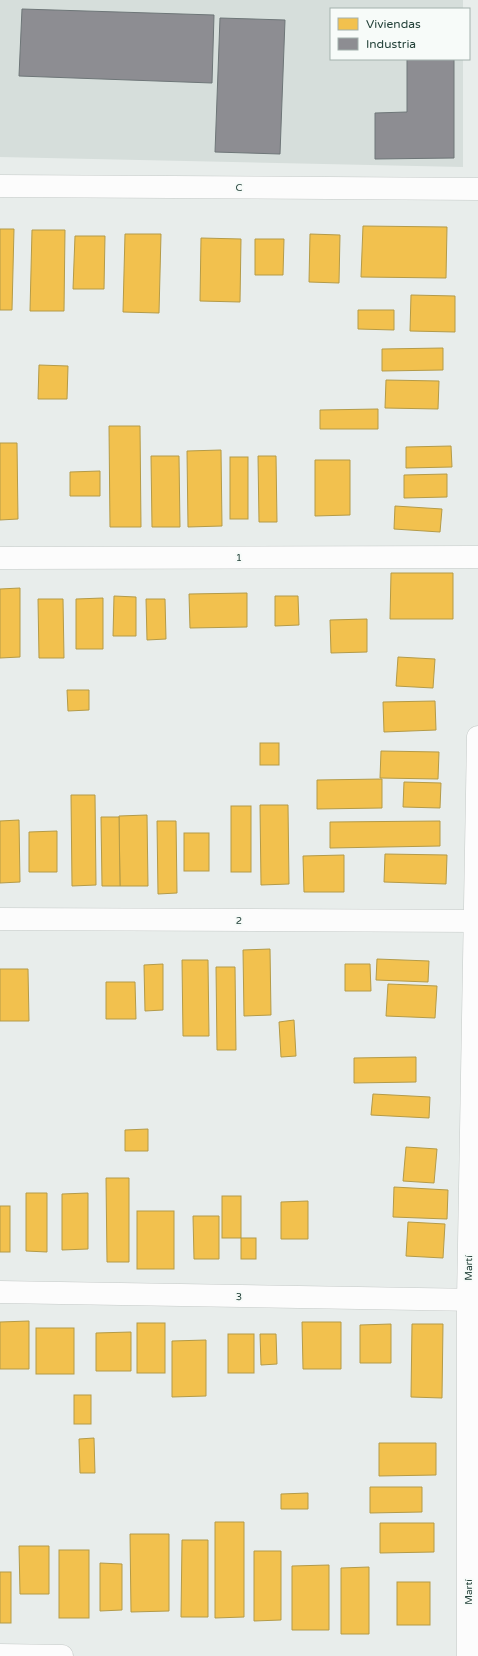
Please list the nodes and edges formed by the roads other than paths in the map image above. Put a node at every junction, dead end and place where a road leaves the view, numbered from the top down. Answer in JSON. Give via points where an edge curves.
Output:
{"nodes":[{"id":1,"x":0,"y":186,"type":"edge"},
{"id":2,"x":478,"y":189,"type":"edge"},
{"id":3,"x":478,"y":557,"type":"edge"},
{"id":4,"x":0,"y":558,"type":"edge"},
{"id":5,"x":478,"y":737,"type":"edge"},
{"id":6,"x":0,"y":919,"type":"edge"},
{"id":7,"x":476,"y":921,"type":"edge"},
{"id":8,"x":0,"y":1292,"type":"edge"},
{"id":9,"x":473,"y":1300,"type":"edge"},
{"id":10,"x":0,"y":1655,"type":"edge"},
{"id":11,"x":62,"y":1656,"type":"edge"},
{"id":12,"x":468,"y":1656,"type":"edge"}],
"edges":[{"from":1,"to":2,"type":"street","name":"C"},
{"from":3,"to":4,"type":"street","name":"1"},
{"from":5,"to":7,"type":"street","name":"Martí"},
{"from":6,"to":7,"type":"street","name":"2"},
{"from":7,"to":9,"type":"street","name":"Martí"},
{"from":8,"to":9,"type":"street","name":"3"},
{"from":9,"to":12,"type":"street","name":"Martí"},
{"from":10,"to":11,"type":"street"}]}
